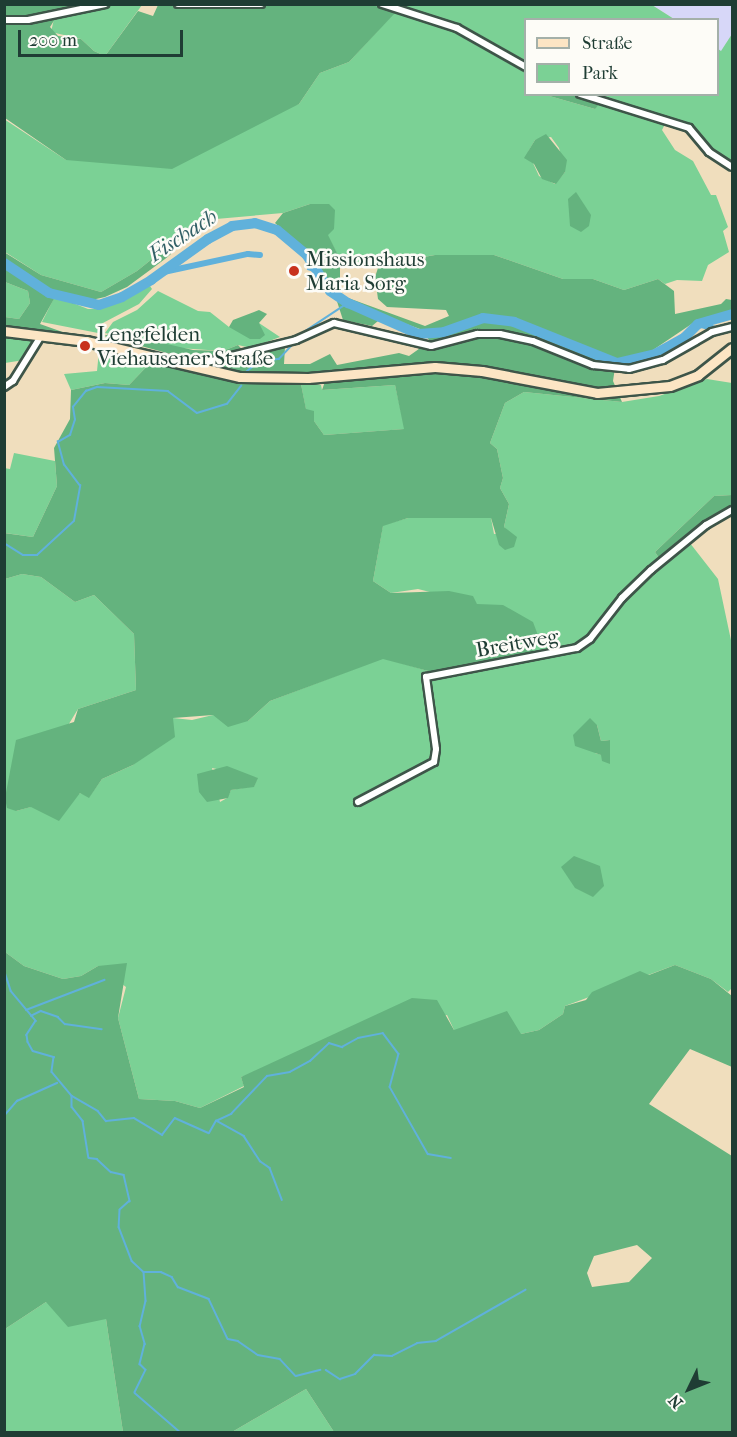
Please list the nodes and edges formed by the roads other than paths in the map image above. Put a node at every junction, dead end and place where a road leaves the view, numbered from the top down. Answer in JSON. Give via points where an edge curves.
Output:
{"nodes":[{"id":1,"x":105,"y":4,"type":"edge"},
{"id":2,"x":178,"y":4,"type":"edge"},
{"id":3,"x":261,"y":4,"type":"edge"},
{"id":4,"x":382,"y":4,"type":"edge"},
{"id":5,"x":4,"y":20,"type":"edge"},
{"id":6,"x":524,"y":66,"type":"edge"},
{"id":7,"x":586,"y":96,"type":"edge"},
{"id":8,"x":732,"y":167,"type":"edge"},
{"id":9,"x":732,"y":327,"type":"edge"},
{"id":10,"x":4,"y":331,"type":"edge"},
{"id":11,"x":41,"y":336,"type":"junction"},
{"id":12,"x":732,"y":348,"type":"edge"},
{"id":13,"x":190,"y":368,"type":"junction"},
{"id":14,"x":4,"y":387,"type":"edge"},
{"id":15,"x":732,"y":510,"type":"edge"},
{"id":16,"x":358,"y":802,"type":"dead end"}],
"edges":[{"from":1,"to":5,"type":"street","via":[[28,20]]},
{"from":2,"to":3,"type":"street"},
{"from":4,"to":6,"type":"street","via":[[457,28]]},
{"from":7,"to":8,"type":"street","via":[[689,128],[709,152]]},
{"from":9,"to":13,"type":"street","via":[[712,332],[663,360],[617,369],[500,334],[477,334],[431,346],[334,323],[296,340],[220,362],[195,362]]},
{"from":10,"to":11,"type":"main road"},
{"from":11,"to":13,"type":"main road","via":[[86,341]]},
{"from":11,"to":14,"type":"street","via":[[13,381]]},
{"from":12,"to":13,"type":"main road","via":[[716,364],[687,380],[622,393],[569,390],[462,368],[277,379]]},
{"from":15,"to":16,"type":"street","name":"Breitweg","via":[[706,525],[651,570],[622,598],[590,639],[577,648],[426,677],[436,749],[434,762]]}]}
